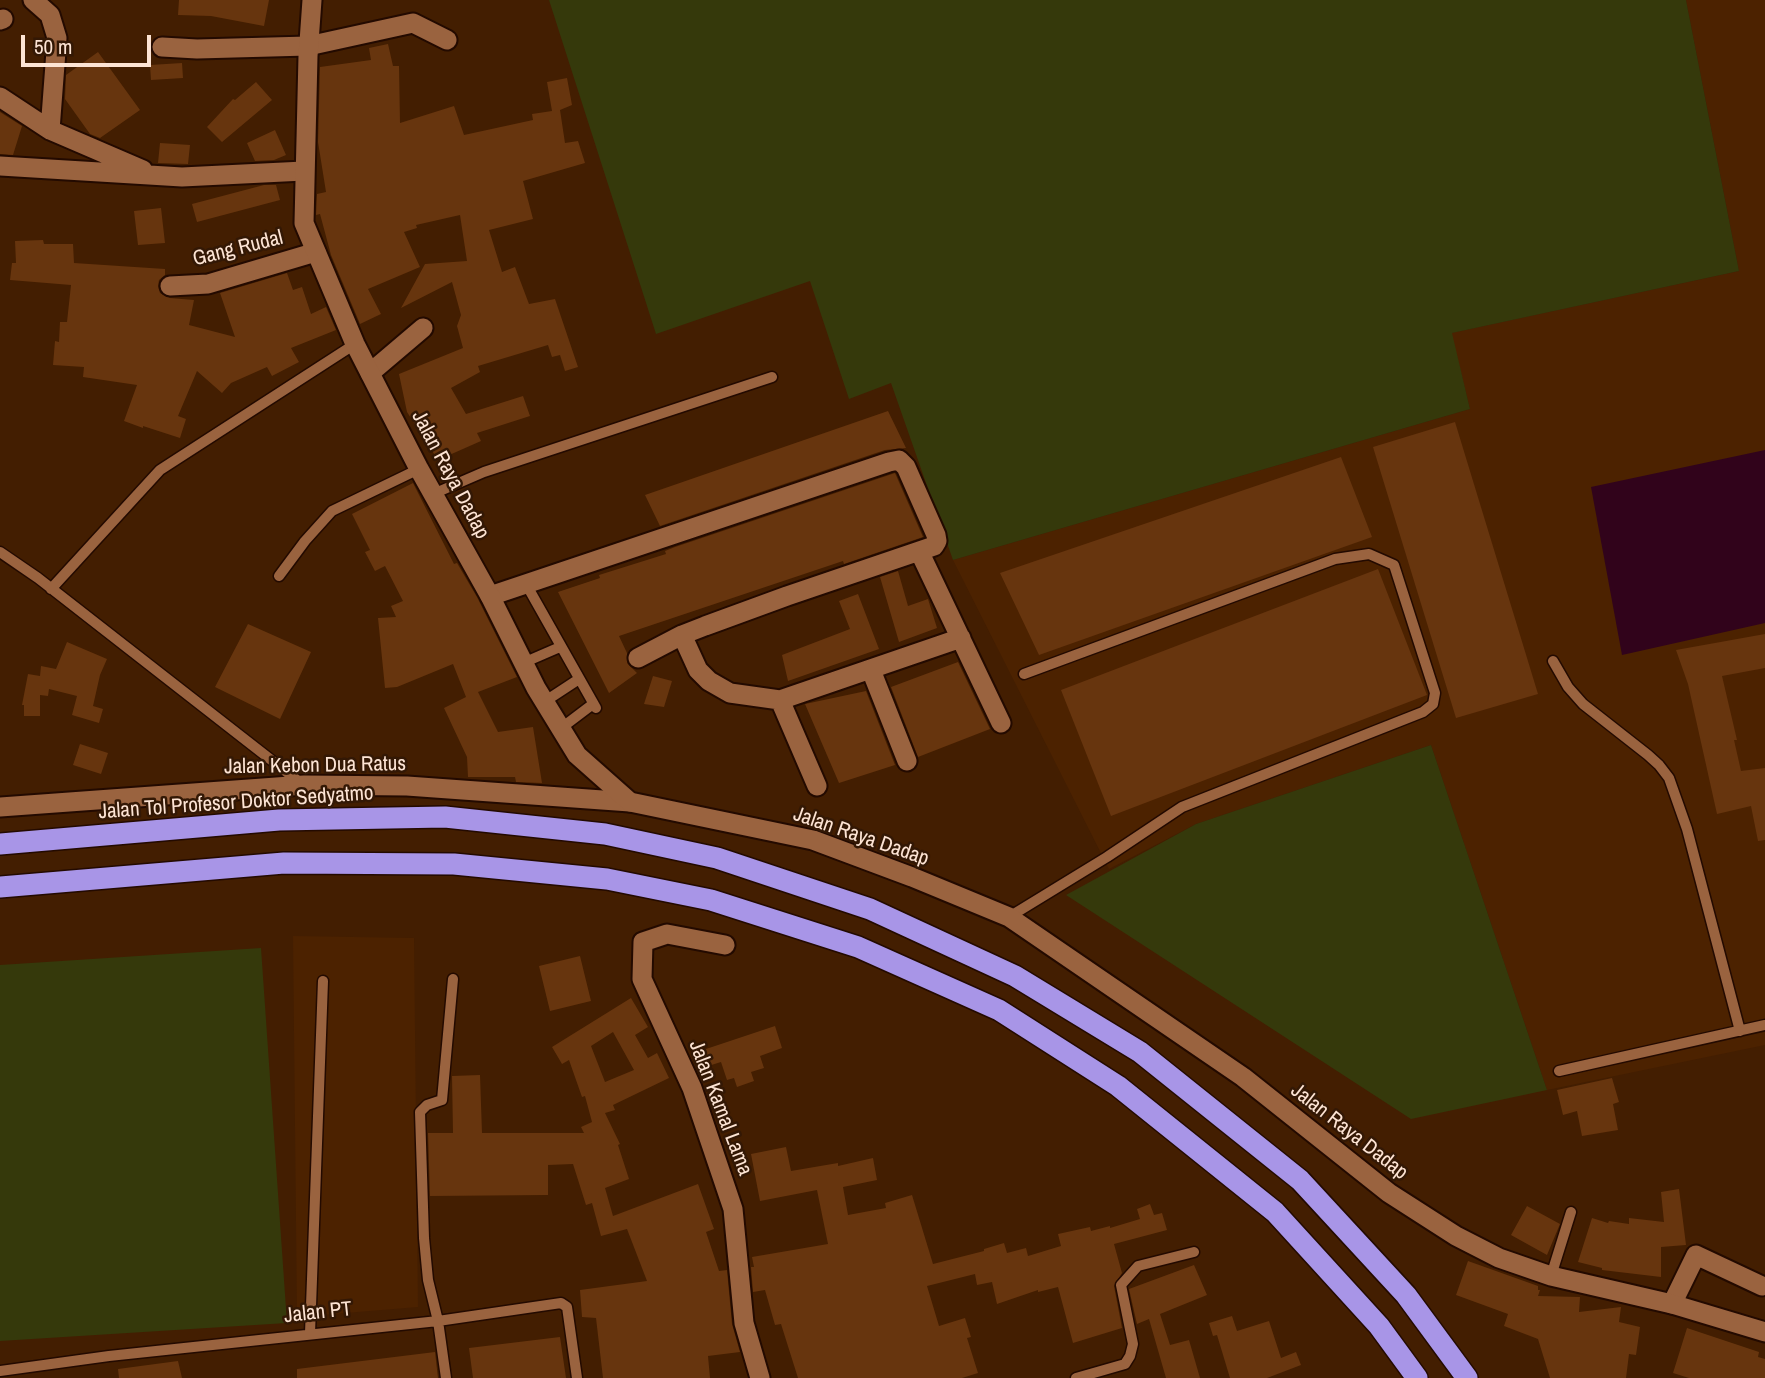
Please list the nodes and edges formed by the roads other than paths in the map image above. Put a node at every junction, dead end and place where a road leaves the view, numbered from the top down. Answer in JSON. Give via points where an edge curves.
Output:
{"nodes":[{"id":1,"x":33,"y":0,"type":"edge"},
{"id":2,"x":312,"y":0,"type":"edge"},
{"id":3,"x":447,"y":40,"type":"dead end"},
{"id":4,"x":308,"y":46,"type":"junction"},
{"id":5,"x":162,"y":47,"type":"dead end"},
{"id":6,"x":0,"y":97,"type":"edge"},
{"id":7,"x":50,"y":130,"type":"junction"},
{"id":8,"x":0,"y":166,"type":"edge"},
{"id":9,"x":304,"y":171,"type":"junction"},
{"id":10,"x":157,"y":175,"type":"junction"},
{"id":11,"x":316,"y":252,"type":"junction"},
{"id":12,"x":170,"y":286,"type":"dead end"},
{"id":13,"x":423,"y":328,"type":"dead end"},
{"id":14,"x":355,"y":344,"type":"junction"},
{"id":15,"x":370,"y":373,"type":"junction"},
{"id":16,"x":772,"y":377,"type":"dead end"},
{"id":17,"x":419,"y":469,"type":"junction"},
{"id":18,"x":432,"y":494,"type":"junction"},
{"id":19,"x":0,"y":552,"type":"edge"},
{"id":20,"x":920,"y":552,"type":"junction"},
{"id":21,"x":279,"y":576,"type":"dead end"},
{"id":22,"x":526,"y":584,"type":"junction"},
{"id":23,"x":51,"y":589,"type":"junction"},
{"id":24,"x":490,"y":596,"type":"junction"},
{"id":25,"x":682,"y":635,"type":"junction"},
{"id":26,"x":961,"y":638,"type":"junction"},
{"id":27,"x":560,"y":646,"type":"junction"},
{"id":28,"x":638,"y":658,"type":"dead end"},
{"id":29,"x":1553,"y":661,"type":"dead end"},
{"id":30,"x":523,"y":663,"type":"junction"},
{"id":31,"x":871,"y":670,"type":"junction"},
{"id":32,"x":1024,"y":674,"type":"dead end"},
{"id":33,"x":579,"y":679,"type":"junction"},
{"id":34,"x":780,"y":700,"type":"junction"},
{"id":35,"x":544,"y":702,"type":"junction"},
{"id":36,"x":1001,"y":723,"type":"dead end"},
{"id":37,"x":560,"y":729,"type":"junction"},
{"id":38,"x":907,"y":761,"type":"dead end"},
{"id":39,"x":304,"y":785,"type":"junction"},
{"id":40,"x":817,"y":786,"type":"dead end"},
{"id":41,"x":630,"y":802,"type":"junction"},
{"id":42,"x":0,"y":807,"type":"edge"},
{"id":43,"x":0,"y":844,"type":"edge"},
{"id":44,"x":0,"y":887,"type":"edge"},
{"id":45,"x":1009,"y":917,"type":"junction"},
{"id":46,"x":725,"y":945,"type":"dead end"},
{"id":47,"x":453,"y":979,"type":"dead end"},
{"id":48,"x":323,"y":981,"type":"dead end"},
{"id":49,"x":1765,"y":1025,"type":"edge"},
{"id":50,"x":1740,"y":1031,"type":"junction"},
{"id":51,"x":1559,"y":1071,"type":"dead end"},
{"id":52,"x":1571,"y":1212,"type":"dead end"},
{"id":53,"x":1194,"y":1252,"type":"dead end"},
{"id":54,"x":1551,"y":1276,"type":"junction"},
{"id":55,"x":1762,"y":1286,"type":"dead end"},
{"id":56,"x":1672,"y":1304,"type":"junction"},
{"id":57,"x":438,"y":1321,"type":"junction"},
{"id":58,"x":1765,"y":1332,"type":"edge"},
{"id":59,"x":310,"y":1333,"type":"junction"},
{"id":60,"x":0,"y":1371,"type":"edge"},
{"id":61,"x":446,"y":1378,"type":"edge"},
{"id":62,"x":577,"y":1378,"type":"edge"},
{"id":63,"x":760,"y":1378,"type":"edge"},
{"id":64,"x":1076,"y":1378,"type":"edge"},
{"id":65,"x":1417,"y":1378,"type":"edge"},
{"id":66,"x":1467,"y":1378,"type":"edge"}],
"edges":[{"from":1,"to":7,"type":"street","via":[[50,15],[57,38]]},
{"from":2,"to":4,"type":"street","name":"Jalan Raya Dadap"},
{"from":3,"to":4,"type":"street","via":[[414,23]]},
{"from":4,"to":5,"type":"street"},
{"from":4,"to":9,"type":"street","name":"Jalan Raya Dadap"},
{"from":6,"to":7,"type":"street"},
{"from":7,"to":10,"type":"street"},
{"from":8,"to":10,"type":"street"},
{"from":9,"to":10,"type":"street"},
{"from":9,"to":11,"type":"street","name":"Jalan Raya Dadap","via":[[304,223]]},
{"from":11,"to":12,"type":"street","name":"Gang Rudal","via":[[208,284]]},
{"from":11,"to":14,"type":"street","name":"Jalan Raya Dadap"},
{"from":13,"to":15,"type":"street"},
{"from":14,"to":15,"type":"street","name":"Jalan Raya Dadap"},
{"from":14,"to":23,"type":"lane","via":[[160,470]]},
{"from":15,"to":17,"type":"street","name":"Jalan Raya Dadap"},
{"from":16,"to":18,"type":"lane","via":[[484,472]]},
{"from":17,"to":18,"type":"street","name":"Jalan Raya Dadap"},
{"from":17,"to":21,"type":"lane","via":[[332,512]]},
{"from":18,"to":24,"type":"street","name":"Jalan Raya Dadap"},
{"from":19,"to":23,"type":"lane"},
{"from":20,"to":22,"type":"street","via":[[934,547],[936,535],[899,460]]},
{"from":20,"to":25,"type":"street"},
{"from":20,"to":26,"type":"street"},
{"from":22,"to":24,"type":"street"},
{"from":22,"to":27,"type":"lane"},
{"from":23,"to":39,"type":"lane"},
{"from":24,"to":30,"type":"street","name":"Jalan Raya Dadap"},
{"from":25,"to":28,"type":"street"},
{"from":25,"to":34,"type":"street","via":[[698,670],[709,681],[730,693]]},
{"from":26,"to":31,"type":"street"},
{"from":26,"to":36,"type":"street"},
{"from":27,"to":30,"type":"lane"},
{"from":27,"to":33,"type":"lane"},
{"from":29,"to":50,"type":"lane","via":[[1583,704],[1669,778],[1687,829]]},
{"from":30,"to":35,"type":"street","name":"Jalan Raya Dadap"},
{"from":31,"to":34,"type":"street"},
{"from":31,"to":38,"type":"street"},
{"from":32,"to":45,"type":"lane","via":[[1335,559],[1368,554],[1394,565],[1434,693],[1433,704],[1423,712],[1182,807]]},
{"from":33,"to":35,"type":"lane"},
{"from":33,"to":37,"type":"lane","via":[[594,706]]},
{"from":34,"to":40,"type":"street"},
{"from":35,"to":37,"type":"street","name":"Jalan Raya Dadap"},
{"from":37,"to":41,"type":"street","name":"Jalan Raya Dadap","via":[[577,755]]},
{"from":39,"to":41,"type":"street","name":"Jalan Kebon Dua Ratus","via":[[407,786]]},
{"from":39,"to":42,"type":"street","name":"Jalan Kebon Dua Ratus"},
{"from":41,"to":45,"type":"street","name":"Jalan Raya Dadap","via":[[814,840]]},
{"from":43,"to":66,"type":"highway","name":"Jalan Tol Profesor Doktor Sedyatmo","via":[[279,820],[445,817],[605,834],[717,858],[870,909],[1015,976],[1140,1052],[1300,1180],[1406,1295]]},
{"from":44,"to":65,"type":"highway","via":[[284,863],[454,864],[607,880],[711,900],[858,947],[999,1010],[1118,1086],[1275,1212],[1379,1326]]},
{"from":45,"to":54,"type":"street","name":"Jalan Raya Dadap","via":[[1243,1077],[1390,1193],[1488,1253]]},
{"from":46,"to":63,"type":"street","name":"Jalan Kamal Lama","via":[[667,933],[643,942],[642,979],[692,1088],[733,1209],[744,1323]]},
{"from":47,"to":57,"type":"lane","via":[[442,1100],[420,1112],[424,1238]]},
{"from":48,"to":59,"type":"lane"},
{"from":49,"to":50,"type":"lane"},
{"from":50,"to":51,"type":"lane"},
{"from":52,"to":54,"type":"lane"},
{"from":53,"to":64,"type":"lane","via":[[1138,1266],[1121,1286],[1133,1344],[1130,1356],[1125,1364]]},
{"from":54,"to":56,"type":"street","name":"Jalan Raya Dadap"},
{"from":55,"to":56,"type":"street","via":[[1696,1255]]},
{"from":56,"to":58,"type":"street","name":"Jalan Raya Dadap"},
{"from":57,"to":59,"type":"lane","name":"Jalan PT"},
{"from":57,"to":61,"type":"lane"},
{"from":57,"to":62,"type":"lane","name":"Jalan PT","via":[[565,1304]]},
{"from":59,"to":60,"type":"lane","name":"Jalan PT"}]}
